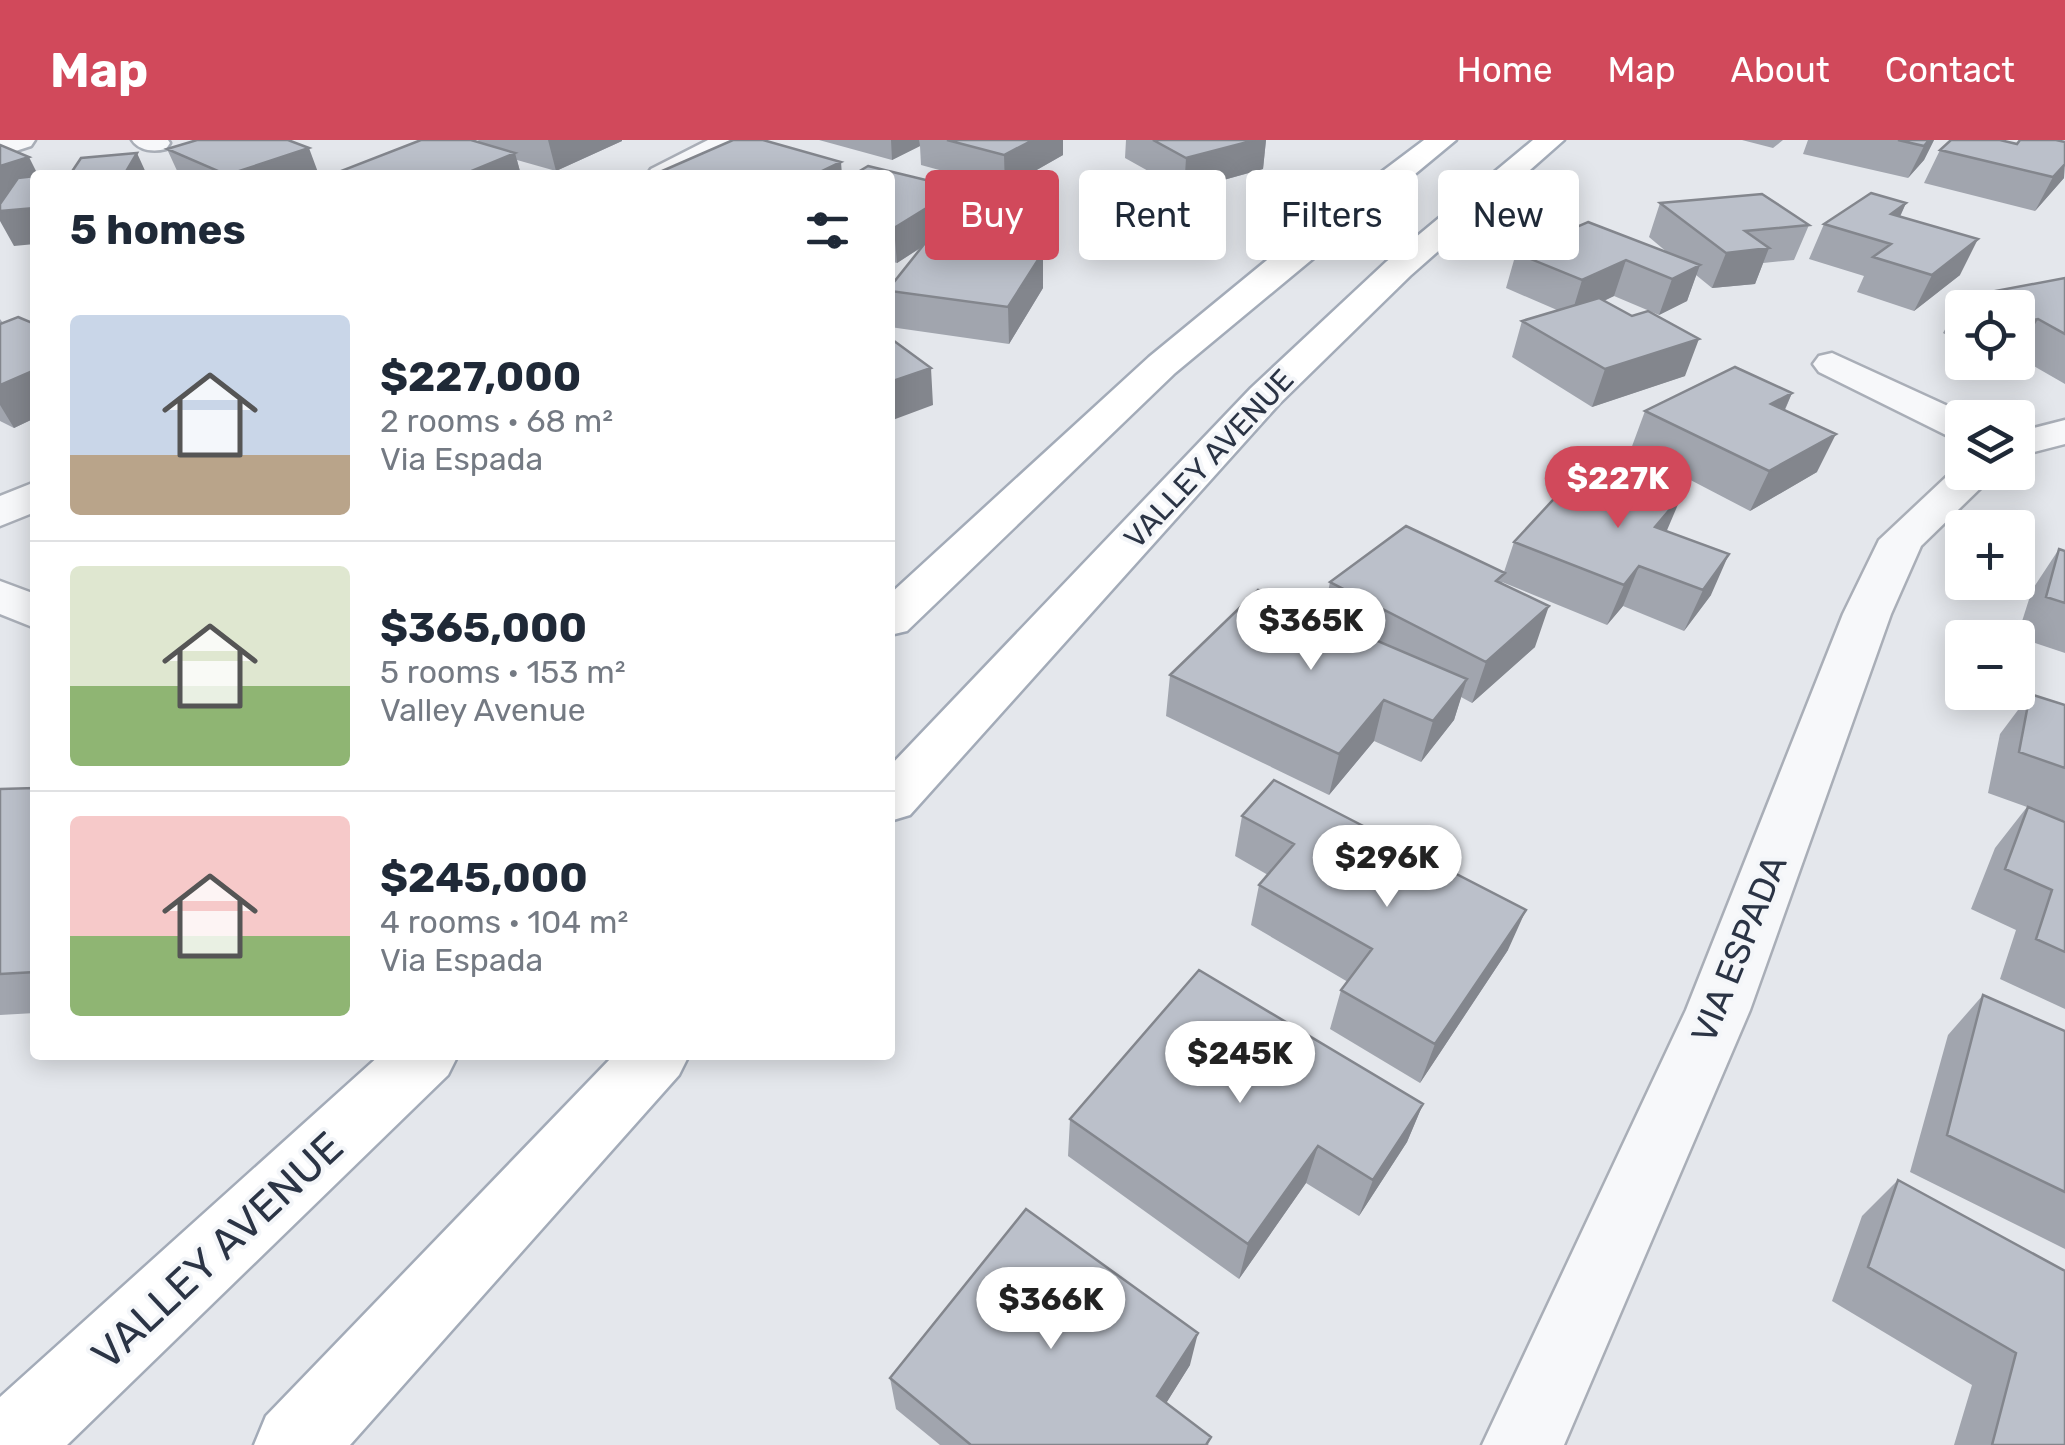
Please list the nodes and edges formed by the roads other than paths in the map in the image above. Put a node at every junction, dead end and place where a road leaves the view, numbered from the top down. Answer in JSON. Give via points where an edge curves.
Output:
{"nodes":[{"id":1,"x":21,"y":140,"type":"edge"},
{"id":2,"x":730,"y":140,"type":"edge"},
{"id":3,"x":1442,"y":140,"type":"edge"},
{"id":4,"x":1550,"y":140,"type":"edge"},
{"id":5,"x":0,"y":147,"type":"edge"},
{"id":6,"x":672,"y":170,"type":"edge"},
{"id":7,"x":1832,"y":364,"type":"dead end"},
{"id":8,"x":1945,"y":418,"type":"edge"},
{"id":9,"x":2065,"y":432,"type":"edge"},
{"id":10,"x":2035,"y":440,"type":"edge"},
{"id":11,"x":1956,"y":490,"type":"edge"},
{"id":12,"x":30,"y":498,"type":"edge"},
{"id":13,"x":0,"y":513,"type":"edge"},
{"id":14,"x":0,"y":595,"type":"edge"},
{"id":15,"x":30,"y":610,"type":"edge"},
{"id":16,"x":895,"y":615,"type":"edge"},
{"id":17,"x":895,"y":796,"type":"edge"},
{"id":18,"x":421,"y":1060,"type":"edge"},
{"id":19,"x":651,"y":1060,"type":"edge"},
{"id":20,"x":8,"y":1445,"type":"edge"},
{"id":21,"x":294,"y":1445,"type":"edge"},
{"id":22,"x":1523,"y":1445,"type":"edge"}],
"edges":[{"from":1,"to":5,"type":"street"},
{"from":2,"to":6,"type":"street"},
{"from":3,"to":16,"type":"main road","via":[[1162,366]]},
{"from":4,"to":17,"type":"main road","name":"VALLEY AVENUE","via":[[1398,268],[1265,396]]},
{"from":7,"to":8,"type":"street"},
{"from":9,"to":10,"type":"street"},
{"from":11,"to":22,"type":"street","name":"VIA ESPADA","via":[[1901,540],[1718,1010]]},
{"from":12,"to":13,"type":"street"},
{"from":14,"to":15,"type":"street"},
{"from":18,"to":20,"type":"main road","name":"VALLEY AVENUE"},
{"from":19,"to":21,"type":"main road"}]}
